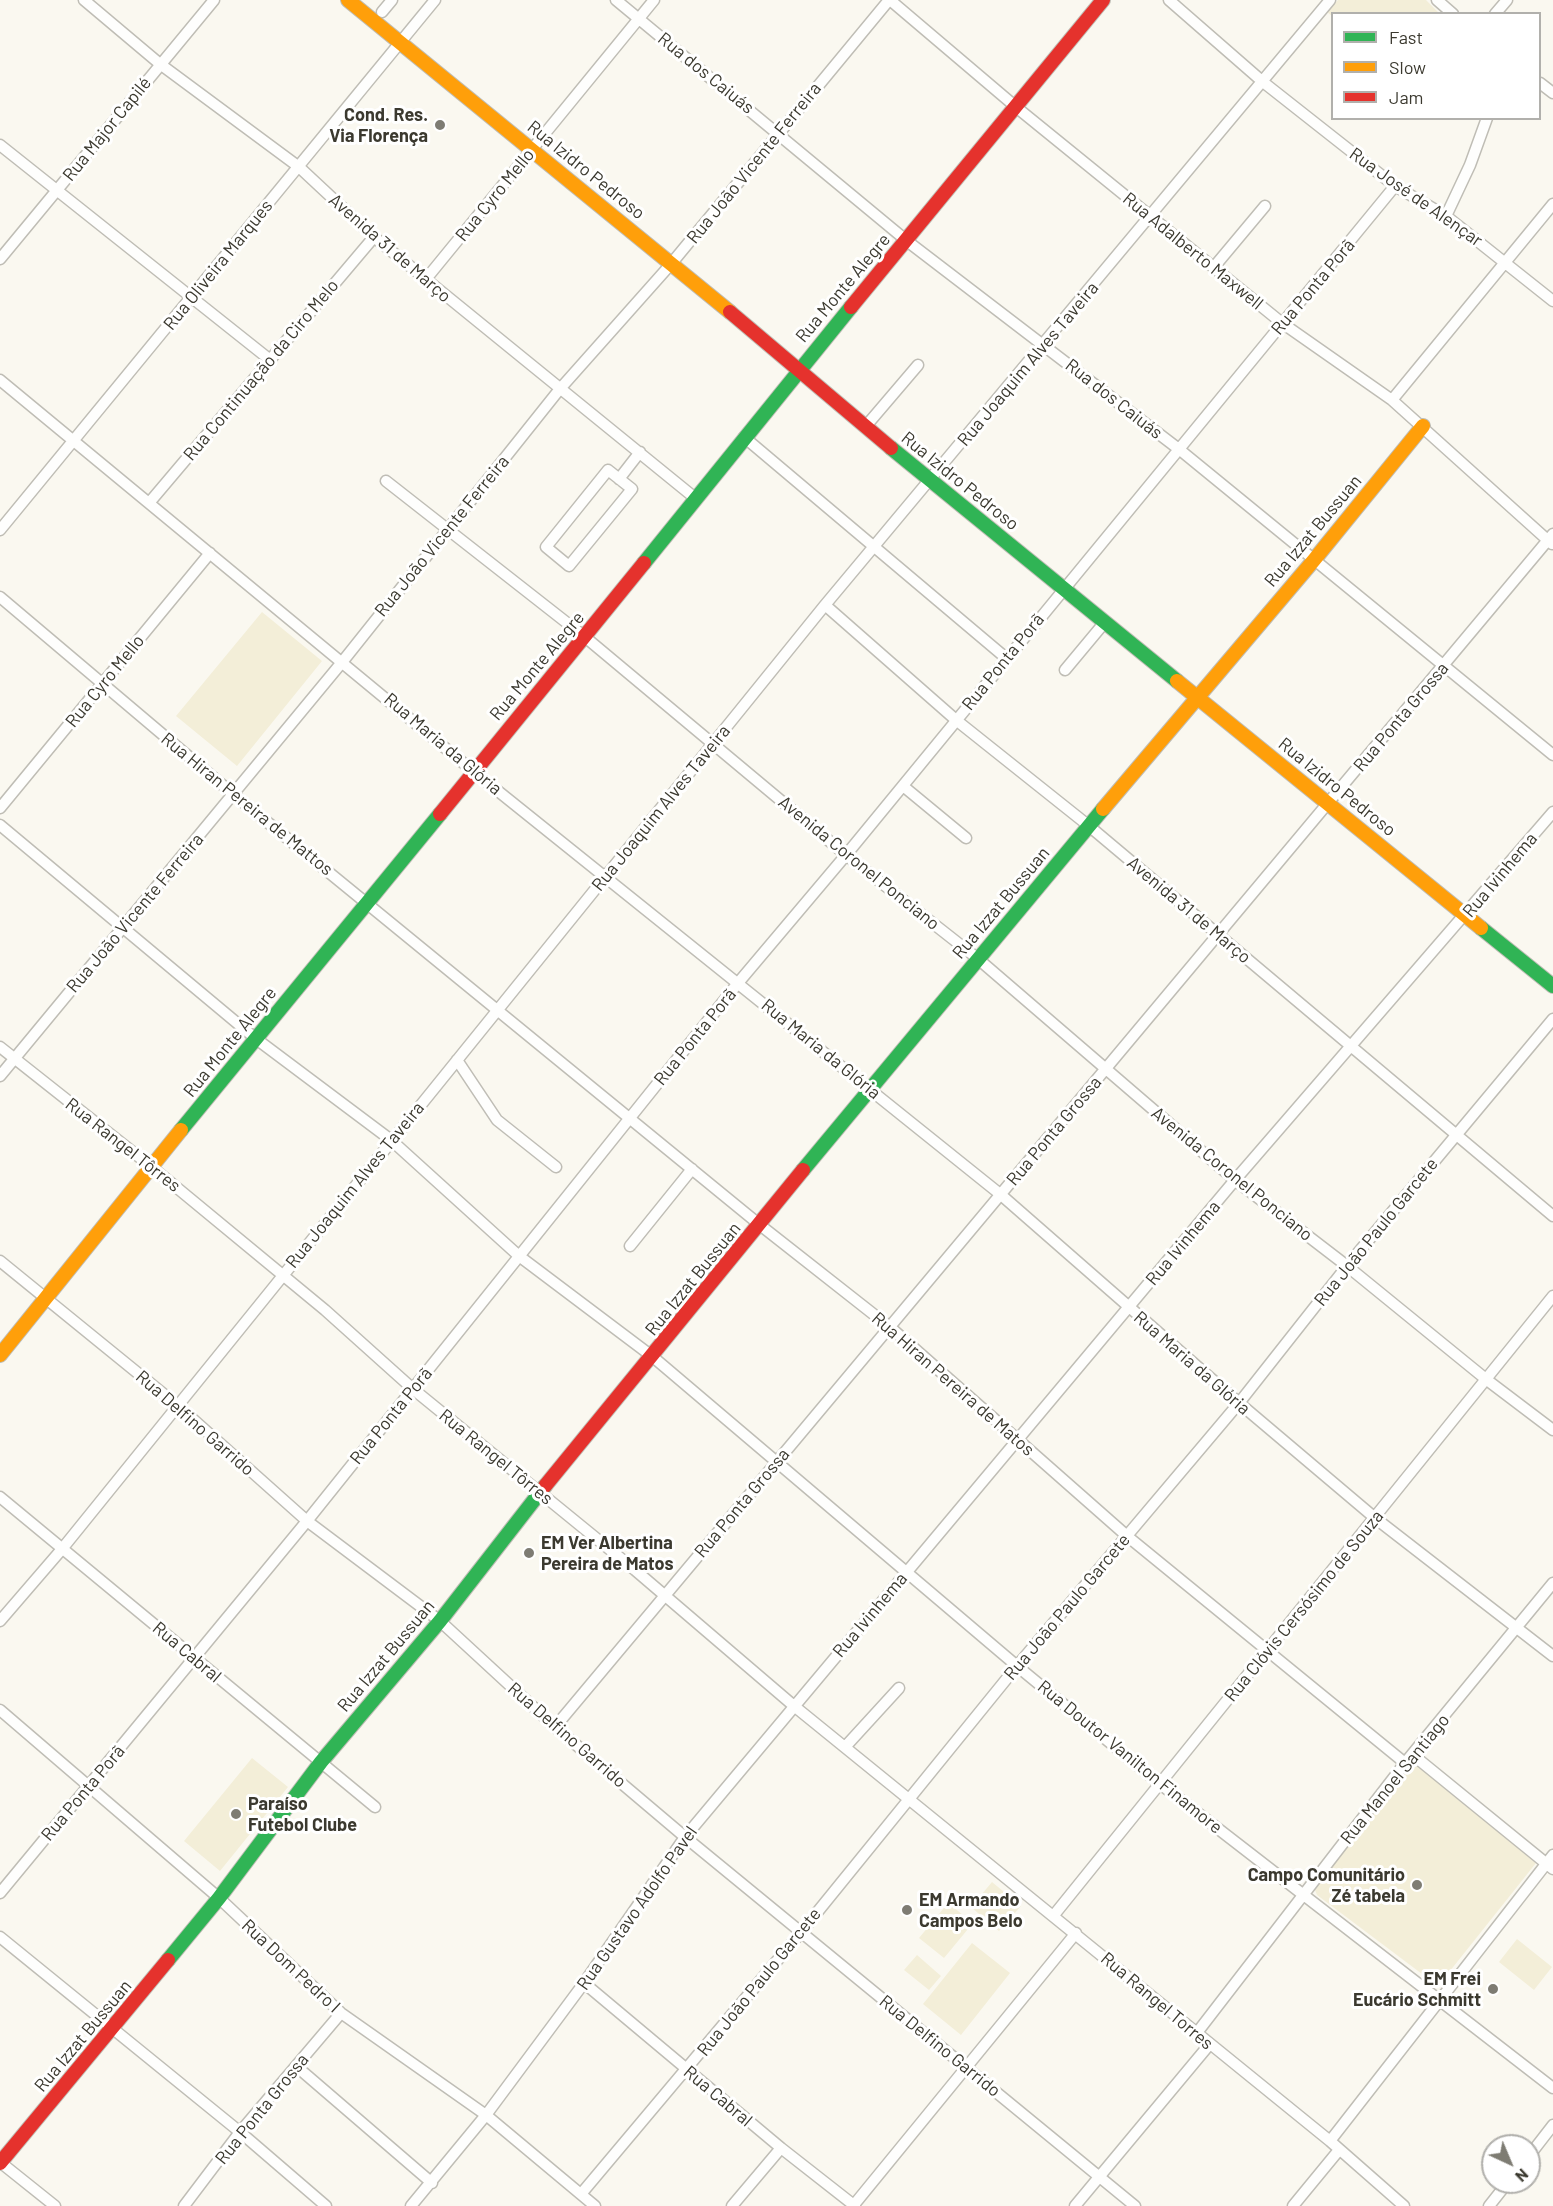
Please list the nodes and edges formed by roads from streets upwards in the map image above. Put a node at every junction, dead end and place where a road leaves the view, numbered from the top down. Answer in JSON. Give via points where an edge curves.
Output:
{"nodes":[{"id":1,"x":84,"y":0,"type":"edge"},
{"id":2,"x":214,"y":0,"type":"edge"},
{"id":3,"x":348,"y":0,"type":"edge"},
{"id":4,"x":392,"y":0,"type":"edge"},
{"id":5,"x":435,"y":0,"type":"edge"},
{"id":6,"x":616,"y":0,"type":"edge"},
{"id":7,"x":654,"y":0,"type":"edge"},
{"id":8,"x":890,"y":0,"type":"edge"},
{"id":9,"x":1103,"y":0,"type":"edge"},
{"id":10,"x":1168,"y":0,"type":"edge"},
{"id":11,"x":1330,"y":0,"type":"edge"},
{"id":12,"x":1437,"y":0,"type":"edge"},
{"id":13,"x":1507,"y":0,"type":"edge"},
{"id":14,"x":382,"y":12,"type":"dead end"},
{"id":15,"x":1451,"y":12,"type":"edge"},
{"id":16,"x":1497,"y":12,"type":"edge"},
{"id":17,"x":638,"y":19,"type":"junction"},
{"id":18,"x":400,"y":43,"type":"junction"},
{"id":19,"x":160,"y":64,"type":"junction"},
{"id":20,"x":1263,"y":82,"type":"junction"},
{"id":21,"x":1016,"y":107,"type":"junction"},
{"id":22,"x":1486,"y":120,"type":"edge"},
{"id":23,"x":779,"y":132,"type":"junction"},
{"id":24,"x":0,"y":146,"type":"edge"},
{"id":25,"x":532,"y":149,"type":"junction"},
{"id":26,"x":298,"y":167,"type":"junction"},
{"id":27,"x":1395,"y":186,"type":"junction"},
{"id":28,"x":56,"y":192,"type":"junction"},
{"id":29,"x":1553,"y":204,"type":"edge"},
{"id":30,"x":1265,"y":206,"type":"dead end"},
{"id":31,"x":1446,"y":216,"type":"junction"},
{"id":32,"x":1151,"y":218,"type":"junction"},
{"id":33,"x":374,"y":237,"type":"junction"},
{"id":34,"x":908,"y":241,"type":"junction"},
{"id":35,"x":0,"y":259,"type":"edge"},
{"id":36,"x":1505,"y":261,"type":"junction"},
{"id":37,"x":671,"y":264,"type":"junction"},
{"id":38,"x":1214,"y":267,"type":"junction"},
{"id":39,"x":426,"y":279,"type":"junction"},
{"id":40,"x":192,"y":297,"type":"junction"},
{"id":41,"x":1553,"y":301,"type":"edge"},
{"id":42,"x":1282,"y":323,"type":"junction"},
{"id":43,"x":1043,"y":345,"type":"junction"},
{"id":44,"x":268,"y":360,"type":"junction"},
{"id":45,"x":918,"y":365,"type":"dead end"},
{"id":46,"x":799,"y":368,"type":"junction"},
{"id":47,"x":0,"y":380,"type":"edge"},
{"id":48,"x":559,"y":390,"type":"junction"},
{"id":49,"x":1392,"y":400,"type":"junction"},
{"id":50,"x":866,"y":426,"type":"junction"},
{"id":51,"x":1423,"y":426,"type":"junction"},
{"id":52,"x":744,"y":437,"type":"junction"},
{"id":53,"x":74,"y":441,"type":"junction"},
{"id":54,"x":1180,"y":450,"type":"junction"},
{"id":55,"x":640,"y":452,"type":"junction"},
{"id":56,"x":619,"y":479,"type":"junction"},
{"id":57,"x":386,"y":481,"type":"dead end"},
{"id":58,"x":931,"y":481,"type":"junction"},
{"id":59,"x":695,"y":498,"type":"junction"},
{"id":60,"x":149,"y":503,"type":"junction"},
{"id":61,"x":447,"y":529,"type":"junction"},
{"id":62,"x":0,"y":530,"type":"edge"},
{"id":63,"x":1551,"y":540,"type":"edge"},
{"id":64,"x":874,"y":548,"type":"junction"},
{"id":65,"x":210,"y":553,"type":"junction"},
{"id":66,"x":1314,"y":560,"type":"junction"},
{"id":67,"x":1063,"y":588,"type":"junction"},
{"id":68,"x":0,"y":597,"type":"edge"},
{"id":69,"x":825,"y":605,"type":"junction"},
{"id":70,"x":1105,"y":622,"type":"junction"},
{"id":71,"x":585,"y":637,"type":"junction"},
{"id":72,"x":1006,"y":658,"type":"junction"},
{"id":73,"x":343,"y":662,"type":"junction"},
{"id":74,"x":1446,"y":665,"type":"junction"},
{"id":75,"x":1065,"y":670,"type":"dead end"},
{"id":76,"x":102,"y":684,"type":"junction"},
{"id":77,"x":1197,"y":697,"type":"junction"},
{"id":78,"x":956,"y":720,"type":"junction"},
{"id":79,"x":714,"y":742,"type":"junction"},
{"id":80,"x":1553,"y":755,"type":"edge"},
{"id":81,"x":474,"y":771,"type":"junction"},
{"id":82,"x":903,"y":786,"type":"junction"},
{"id":83,"x":233,"y":794,"type":"junction"},
{"id":84,"x":1328,"y":803,"type":"junction"},
{"id":85,"x":0,"y":808,"type":"edge"},
{"id":86,"x":1553,"y":812,"type":"edge"},
{"id":87,"x":0,"y":825,"type":"edge"},
{"id":88,"x":1089,"y":826,"type":"junction"},
{"id":89,"x":966,"y":838,"type":"dead end"},
{"id":90,"x":846,"y":855,"type":"junction"},
{"id":91,"x":605,"y":876,"type":"junction"},
{"id":92,"x":368,"y":903,"type":"junction"},
{"id":93,"x":1466,"y":915,"type":"junction"},
{"id":94,"x":122,"y":928,"type":"junction"},
{"id":95,"x":1218,"y":935,"type":"junction"},
{"id":96,"x":977,"y":958,"type":"junction"},
{"id":97,"x":738,"y":982,"type":"junction"},
{"id":98,"x":1553,"y":986,"type":"edge"},
{"id":99,"x":497,"y":1009,"type":"junction"},
{"id":100,"x":1553,"y":1019,"type":"edge"},
{"id":101,"x":255,"y":1038,"type":"junction"},
{"id":102,"x":0,"y":1047,"type":"edge"},
{"id":103,"x":1351,"y":1047,"type":"junction"},
{"id":104,"x":14,"y":1059,"type":"junction"},
{"id":105,"x":457,"y":1060,"type":"junction"},
{"id":106,"x":1105,"y":1069,"type":"junction"},
{"id":107,"x":0,"y":1076,"type":"edge"},
{"id":108,"x":871,"y":1090,"type":"junction"},
{"id":109,"x":630,"y":1118,"type":"junction"},
{"id":110,"x":1457,"y":1134,"type":"junction"},
{"id":111,"x":391,"y":1140,"type":"junction"},
{"id":112,"x":556,"y":1167,"type":"dead end"},
{"id":113,"x":153,"y":1168,"type":"junction"},
{"id":114,"x":692,"y":1169,"type":"junction"},
{"id":115,"x":1235,"y":1180,"type":"junction"},
{"id":116,"x":1000,"y":1194,"type":"junction"},
{"id":117,"x":1553,"y":1216,"type":"edge"},
{"id":118,"x":760,"y":1225,"type":"junction"},
{"id":119,"x":630,"y":1246,"type":"dead end"},
{"id":120,"x":519,"y":1256,"type":"junction"},
{"id":121,"x":0,"y":1261,"type":"edge"},
{"id":122,"x":1347,"y":1266,"type":"junction"},
{"id":123,"x":282,"y":1275,"type":"junction"},
{"id":124,"x":1553,"y":1296,"type":"edge"},
{"id":125,"x":46,"y":1299,"type":"junction"},
{"id":126,"x":1129,"y":1308,"type":"junction"},
{"id":127,"x":891,"y":1328,"type":"junction"},
{"id":128,"x":0,"y":1355,"type":"edge"},
{"id":129,"x":653,"y":1357,"type":"junction"},
{"id":130,"x":1487,"y":1380,"type":"junction"},
{"id":131,"x":412,"y":1389,"type":"junction"},
{"id":132,"x":1239,"y":1403,"type":"junction"},
{"id":133,"x":177,"y":1405,"type":"junction"},
{"id":134,"x":1553,"y":1430,"type":"edge"},
{"id":135,"x":1019,"y":1441,"type":"junction"},
{"id":136,"x":777,"y":1460,"type":"junction"},
{"id":137,"x":539,"y":1492,"type":"junction"},
{"id":138,"x":0,"y":1497,"type":"edge"},
{"id":139,"x":1375,"y":1518,"type":"junction"},
{"id":140,"x":307,"y":1521,"type":"junction"},
{"id":141,"x":1127,"y":1536,"type":"junction"},
{"id":142,"x":62,"y":1549,"type":"junction"},
{"id":143,"x":907,"y":1571,"type":"junction"},
{"id":144,"x":1553,"y":1583,"type":"edge"},
{"id":145,"x":666,"y":1596,"type":"junction"},
{"id":146,"x":0,"y":1621,"type":"edge"},
{"id":147,"x":440,"y":1621,"type":"junction"},
{"id":148,"x":1517,"y":1629,"type":"junction"},
{"id":149,"x":1268,"y":1649,"type":"junction"},
{"id":150,"x":1553,"y":1656,"type":"edge"},
{"id":151,"x":194,"y":1657,"type":"junction"},
{"id":152,"x":1017,"y":1666,"type":"junction"},
{"id":153,"x":899,"y":1688,"type":"dead end"},
{"id":154,"x":794,"y":1706,"type":"junction"},
{"id":155,"x":0,"y":1710,"type":"edge"},
{"id":156,"x":555,"y":1727,"type":"junction"},
{"id":157,"x":845,"y":1747,"type":"junction"},
{"id":158,"x":1409,"y":1759,"type":"junction"},
{"id":159,"x":321,"y":1762,"type":"junction"},
{"id":160,"x":1159,"y":1783,"type":"junction"},
{"id":161,"x":89,"y":1786,"type":"junction"},
{"id":162,"x":909,"y":1797,"type":"junction"},
{"id":163,"x":375,"y":1807,"type":"dead end"},
{"id":164,"x":686,"y":1837,"type":"junction"},
{"id":165,"x":1551,"y":1862,"type":"edge"},
{"id":166,"x":0,"y":1893,"type":"edge"},
{"id":167,"x":1303,"y":1893,"type":"junction"},
{"id":168,"x":219,"y":1898,"type":"junction"},
{"id":169,"x":1054,"y":1915,"type":"junction"},
{"id":170,"x":802,"y":1931,"type":"junction"},
{"id":171,"x":1076,"y":1933,"type":"junction"},
{"id":172,"x":0,"y":1937,"type":"edge"},
{"id":173,"x":584,"y":1983,"type":"junction"},
{"id":174,"x":1440,"y":2000,"type":"junction"},
{"id":175,"x":341,"y":2013,"type":"junction"},
{"id":176,"x":112,"y":2030,"type":"junction"},
{"id":177,"x":1196,"y":2034,"type":"junction"},
{"id":178,"x":1209,"y":2045,"type":"junction"},
{"id":179,"x":296,"y":2066,"type":"junction"},
{"id":180,"x":967,"y":2067,"type":"junction"},
{"id":181,"x":687,"y":2070,"type":"junction"},
{"id":182,"x":1553,"y":2088,"type":"edge"},
{"id":183,"x":486,"y":2115,"type":"junction"},
{"id":184,"x":1553,"y":2125,"type":"edge"},
{"id":185,"x":240,"y":2132,"type":"junction"},
{"id":186,"x":1541,"y":2140,"type":"edge"},
{"id":187,"x":1330,"y":2141,"type":"junction"},
{"id":188,"x":782,"y":2148,"type":"junction"},
{"id":189,"x":1339,"y":2150,"type":"junction"},
{"id":190,"x":0,"y":2163,"type":"edge"},
{"id":191,"x":1099,"y":2176,"type":"junction"},
{"id":192,"x":432,"y":2184,"type":"junction"},
{"id":193,"x":581,"y":2194,"type":"junction"},
{"id":194,"x":1498,"y":2194,"type":"edge"},
{"id":195,"x":55,"y":2206,"type":"edge"},
{"id":196,"x":184,"y":2206,"type":"edge"},
{"id":197,"x":326,"y":2206,"type":"edge"},
{"id":198,"x":411,"y":2206,"type":"edge"},
{"id":199,"x":595,"y":2206,"type":"edge"},
{"id":200,"x":732,"y":2206,"type":"edge"},
{"id":201,"x":854,"y":2206,"type":"edge"},
{"id":202,"x":1075,"y":2206,"type":"edge"},
{"id":203,"x":1135,"y":2206,"type":"edge"},
{"id":204,"x":1293,"y":2206,"type":"edge"},
{"id":205,"x":1404,"y":2206,"type":"edge"},
{"id":206,"x":1489,"y":2206,"type":"edge"}],
"edges":[{"from":1,"to":19,"type":"street","name":"Avenida 31 de Março"},
{"from":2,"to":19,"type":"street","name":"Rua Major Capilé"},
{"from":3,"to":18,"type":"street","name":"Rua Izidro Pedroso"},
{"from":4,"to":14,"type":"street"},
{"from":5,"to":18,"type":"street","name":"Rua Oliveira Marques"},
{"from":6,"to":17,"type":"street","name":"Rua dos Caiuás"},
{"from":7,"to":17,"type":"street","name":"Rua Cyro Mello"},
{"from":8,"to":21,"type":"street","name":"Rua Adalberto Maxwell"},
{"from":8,"to":23,"type":"street","name":"Rua João Vicente Ferreira"},
{"from":9,"to":21,"type":"street","name":"Rua Monte Alegre"},
{"from":10,"to":20,"type":"street","name":"Rua José de Alençar"},
{"from":11,"to":20,"type":"street","name":"Rua Joaquim Alves Taveira"},
{"from":12,"to":15,"type":"street"},
{"from":13,"to":16,"type":"street"},
{"from":17,"to":23,"type":"street","name":"Rua dos Caiuás"},
{"from":17,"to":25,"type":"street","name":"Rua Cyro Mello"},
{"from":18,"to":25,"type":"street","name":"Rua Izidro Pedroso"},
{"from":18,"to":26,"type":"street","name":"Rua Oliveira Marques"},
{"from":19,"to":26,"type":"street","name":"Avenida 31 de Março"},
{"from":19,"to":28,"type":"street","name":"Rua Major Capilé"},
{"from":20,"to":27,"type":"street","name":"Rua José de Alençar"},
{"from":20,"to":32,"type":"street","name":"Rua Joaquim Alves Taveira"},
{"from":21,"to":32,"type":"street","name":"Rua Adalberto Maxwell"},
{"from":21,"to":34,"type":"street","name":"Rua Monte Alegre"},
{"from":22,"to":31,"type":"street","via":[[1467,174]]},
{"from":23,"to":34,"type":"street","name":"Rua dos Caiuás"},
{"from":23,"to":37,"type":"street","name":"Rua João Vicente Ferreira"},
{"from":24,"to":28,"type":"street"},
{"from":25,"to":37,"type":"street","name":"Rua Izidro Pedroso"},
{"from":25,"to":39,"type":"street","name":"Rua Cyro Mello"},
{"from":26,"to":33,"type":"street","name":"Avenida 31 de Março"},
{"from":26,"to":40,"type":"street","name":"Rua Oliveira Marques"},
{"from":27,"to":31,"type":"street","name":"Rua José de Alençar"},
{"from":27,"to":42,"type":"street","name":"Rua Ponta Porã"},
{"from":28,"to":35,"type":"street","name":"Rua Major Capilé"},
{"from":28,"to":40,"type":"street"},
{"from":29,"to":36,"type":"street"},
{"from":30,"to":38,"type":"street"},
{"from":31,"to":36,"type":"street","name":"Rua José de Alençar"},
{"from":32,"to":38,"type":"street","name":"Rua Adalberto Maxwell"},
{"from":32,"to":43,"type":"street","name":"Rua Joaquim Alves Taveira"},
{"from":33,"to":39,"type":"street","name":"Avenida 31 de Março"},
{"from":33,"to":44,"type":"street","name":"Rua Continuação da Ciro Melo"},
{"from":34,"to":43,"type":"street","name":"Rua dos Caiuás"},
{"from":34,"to":46,"type":"street","name":"Rua Monte Alegre"},
{"from":36,"to":41,"type":"street","name":"Rua José de Alençar"},
{"from":36,"to":49,"type":"street"},
{"from":37,"to":46,"type":"street","name":"Rua Izidro Pedroso"},
{"from":37,"to":48,"type":"street","name":"Rua João Vicente Ferreira"},
{"from":38,"to":42,"type":"street","name":"Rua Adalberto Maxwell"},
{"from":39,"to":48,"type":"street","name":"Avenida 31 de Março"},
{"from":40,"to":44,"type":"street"},
{"from":40,"to":53,"type":"street","name":"Rua Oliveira Marques"},
{"from":42,"to":49,"type":"street","name":"Rua Adalberto Maxwell"},
{"from":42,"to":54,"type":"street","name":"Rua Ponta Porã"},
{"from":43,"to":54,"type":"street","name":"Rua dos Caiuás"},
{"from":43,"to":58,"type":"street","name":"Rua Joaquim Alves Taveira"},
{"from":44,"to":60,"type":"street","name":"Rua Continuação da Ciro Melo"},
{"from":45,"to":50,"type":"street"},
{"from":46,"to":50,"type":"street","name":"Rua Izidro Pedroso"},
{"from":46,"to":52,"type":"street","name":"Rua Monte Alegre"},
{"from":47,"to":53,"type":"street","name":"Rua Maria da Glória"},
{"from":48,"to":55,"type":"street","name":"Avenida 31 de Março"},
{"from":48,"to":61,"type":"street","name":"Rua João Vicente Ferreira"},
{"from":49,"to":51,"type":"street","name":"Rua Adalberto Maxwell"},
{"from":50,"to":58,"type":"street","name":"Rua Izidro Pedroso"},
{"from":51,"to":63,"type":"street","name":"Rua Adalberto Maxwell"},
{"from":51,"to":66,"type":"street","name":"Rua Izzat Bussuan"},
{"from":52,"to":59,"type":"street","name":"Rua Monte Alegre"},
{"from":52,"to":64,"type":"street"},
{"from":53,"to":60,"type":"street","name":"Rua Maria da Glória"},
{"from":53,"to":62,"type":"street","name":"Rua Oliveira Marques"},
{"from":54,"to":66,"type":"street","name":"Rua dos Caiuás"},
{"from":54,"to":67,"type":"street","name":"Rua Ponta Porã"},
{"from":55,"to":56,"type":"street"},
{"from":55,"to":59,"type":"street","name":"Avenida 31 de Março"},
{"from":56,"to":56,"type":"street","via":[[608,470],[546,547],[570,566],[632,489]]},
{"from":57,"to":61,"type":"street","name":"Avenida Coronel Ponciano"},
{"from":58,"to":64,"type":"street","name":"Rua Joaquim Alves Taveira"},
{"from":58,"to":67,"type":"street","name":"Rua Izidro Pedroso"},
{"from":59,"to":71,"type":"street","name":"Rua Monte Alegre"},
{"from":60,"to":65,"type":"street","name":"Rua Maria da Glória"},
{"from":61,"to":71,"type":"street","name":"Avenida Coronel Ponciano"},
{"from":61,"to":73,"type":"street","name":"Rua João Vicente Ferreira"},
{"from":63,"to":74,"type":"street","name":"Rua Ponta Grossa"},
{"from":64,"to":69,"type":"street","name":"Rua Joaquim Alves Taveira"},
{"from":64,"to":72,"type":"street"},
{"from":65,"to":73,"type":"street","name":"Rua Maria da Glória"},
{"from":65,"to":76,"type":"street","name":"Rua Cyro Mello"},
{"from":66,"to":74,"type":"street","name":"Rua dos Caiuás"},
{"from":66,"to":77,"type":"street","name":"Rua Izzat Bussuan"},
{"from":67,"to":70,"type":"street","name":"Rua Izidro Pedroso"},
{"from":67,"to":72,"type":"street","name":"Rua Ponta Porã"},
{"from":68,"to":76,"type":"street","name":"Rua Hiran Pereira de Mattos"},
{"from":69,"to":78,"type":"street","name":"Avenida 31 de Março"},
{"from":69,"to":79,"type":"street","name":"Rua Joaquim Alves Taveira"},
{"from":70,"to":75,"type":"street"},
{"from":70,"to":77,"type":"street","name":"Rua Izidro Pedroso"},
{"from":71,"to":79,"type":"street","name":"Avenida Coronel Ponciano"},
{"from":71,"to":81,"type":"street","name":"Rua Monte Alegre"},
{"from":72,"to":78,"type":"street","name":"Rua Ponta Porã"},
{"from":73,"to":81,"type":"street","name":"Rua Maria da Glória"},
{"from":73,"to":83,"type":"street","name":"Rua João Vicente Ferreira"},
{"from":74,"to":80,"type":"street","name":"Rua dos Caiuás"},
{"from":74,"to":84,"type":"street","name":"Rua Ponta Grossa"},
{"from":76,"to":83,"type":"street","name":"Rua Hiran Pereira de Mattos"},
{"from":76,"to":85,"type":"street","name":"Rua Cyro Mello"},
{"from":77,"to":84,"type":"street","name":"Rua Izidro Pedroso"},
{"from":77,"to":88,"type":"street","name":"Rua Izzat Bussuan"},
{"from":78,"to":82,"type":"street","name":"Rua Ponta Porã"},
{"from":78,"to":88,"type":"street","name":"Avenida 31 de Março"},
{"from":79,"to":90,"type":"street","name":"Avenida Coronel Ponciano"},
{"from":79,"to":91,"type":"street","name":"Rua Joaquim Alves Taveira"},
{"from":81,"to":91,"type":"street","name":"Rua Maria da Glória"},
{"from":81,"to":92,"type":"street","name":"Rua Monte Alegre"},
{"from":82,"to":89,"type":"street"},
{"from":82,"to":90,"type":"street","name":"Rua Ponta Porã"},
{"from":83,"to":92,"type":"street","name":"Rua Hiran Pereira de Mattos"},
{"from":83,"to":94,"type":"street","name":"Rua João Vicente Ferreira"},
{"from":84,"to":93,"type":"street","name":"Rua Izidro Pedroso"},
{"from":84,"to":95,"type":"street","name":"Rua Ponta Grossa"},
{"from":86,"to":93,"type":"street","name":"Rua Ivinhema"},
{"from":87,"to":94,"type":"street","name":"Rua Doutor Vanilton Finamore"},
{"from":88,"to":95,"type":"street","name":"Avenida 31 de Março"},
{"from":88,"to":96,"type":"street","name":"Rua Izzat Bussuan"},
{"from":90,"to":96,"type":"street","name":"Avenida Coronel Ponciano"},
{"from":90,"to":97,"type":"street","name":"Rua Ponta Porã"},
{"from":91,"to":97,"type":"street","name":"Rua Maria da Glória"},
{"from":91,"to":99,"type":"street","name":"Rua Joaquim Alves Taveira"},
{"from":92,"to":99,"type":"street","name":"Rua Hiran Pereira de Mattos"},
{"from":92,"to":101,"type":"street","name":"Rua Monte Alegre"},
{"from":93,"to":98,"type":"street","name":"Rua Izidro Pedroso"},
{"from":93,"to":103,"type":"street","name":"Rua Ivinhema"},
{"from":94,"to":101,"type":"street","name":"Rua Doutor Vanilton Finamore"},
{"from":94,"to":104,"type":"street","name":"Rua João Vicente Ferreira"},
{"from":95,"to":103,"type":"street","name":"Avenida 31 de Março"},
{"from":95,"to":106,"type":"street","name":"Rua Ponta Grossa"},
{"from":96,"to":106,"type":"street","name":"Avenida Coronel Ponciano"},
{"from":96,"to":108,"type":"street","name":"Rua Izzat Bussuan"},
{"from":97,"to":108,"type":"street","name":"Rua Maria da Glória"},
{"from":97,"to":109,"type":"street","name":"Rua Ponta Porã"},
{"from":99,"to":105,"type":"street","name":"Rua Joaquim Alves Taveira"},
{"from":99,"to":109,"type":"street","name":"Rua Hiran Pereira de Matos"},
{"from":100,"to":110,"type":"street","name":"Rua João Paulo Garcete"},
{"from":101,"to":111,"type":"street","name":"Rua Doutor Vanilton Finamore"},
{"from":101,"to":113,"type":"street","name":"Rua Monte Alegre"},
{"from":102,"to":104,"type":"street","name":"Rua Rangel Tôrres"},
{"from":103,"to":110,"type":"street","name":"Avenida 31 de Março"},
{"from":103,"to":115,"type":"street","name":"Rua Ivinhema"},
{"from":104,"to":107,"type":"street","name":"Rua João Vicente Ferreira"},
{"from":104,"to":113,"type":"street","name":"Rua Rangel Tôrres"},
{"from":105,"to":111,"type":"street","name":"Rua Joaquim Alves Taveira"},
{"from":105,"to":112,"type":"street","via":[[497,1120]]},
{"from":106,"to":115,"type":"street","name":"Avenida Coronel Ponciano"},
{"from":106,"to":116,"type":"street","name":"Rua Ponta Grossa"},
{"from":108,"to":116,"type":"street","name":"Rua Maria da Glória"},
{"from":108,"to":118,"type":"street","name":"Rua Izzat Bussuan"},
{"from":109,"to":114,"type":"street","name":"Rua Hiran Pereira de Matos"},
{"from":109,"to":120,"type":"street","name":"Rua Ponta Porã"},
{"from":110,"to":117,"type":"street","name":"Avenida 31 de Março"},
{"from":110,"to":122,"type":"street","name":"Rua João Paulo Garcete"},
{"from":111,"to":120,"type":"street","name":"Rua Doutor Vanilton Finamore"},
{"from":111,"to":123,"type":"street","name":"Rua Joaquim Alves Taveira"},
{"from":113,"to":123,"type":"street","name":"Rua Rangel Tôrres"},
{"from":113,"to":125,"type":"street","name":"Rua Monte Alegre"},
{"from":114,"to":118,"type":"street","name":"Rua Hiran Pereira de Matos"},
{"from":114,"to":119,"type":"street"},
{"from":115,"to":122,"type":"street","name":"Avenida Coronel Ponciano"},
{"from":115,"to":126,"type":"street","name":"Rua Ivinhema"},
{"from":116,"to":126,"type":"street","name":"Rua Maria da Glória"},
{"from":116,"to":127,"type":"street","name":"Rua Ponta Grossa"},
{"from":118,"to":127,"type":"street","name":"Rua Hiran Pereira de Matos"},
{"from":118,"to":129,"type":"street","name":"Rua Izzat Bussuan"},
{"from":120,"to":129,"type":"street","name":"Rua Doutor Vanilton Finamore"},
{"from":120,"to":131,"type":"street","name":"Rua Ponta Porã"},
{"from":121,"to":125,"type":"street","name":"Rua Delfino Garrido"},
{"from":122,"to":130,"type":"street","name":"Avenida Coronel Ponciano"},
{"from":122,"to":132,"type":"street","name":"Rua João Paulo Garcete"},
{"from":123,"to":131,"type":"street","name":"Rua Rangel Tôrres"},
{"from":123,"to":133,"type":"street","name":"Rua Joaquim Alves Taveira"},
{"from":124,"to":130,"type":"street","name":"Rua Clóvis Cersósimo de Souza"},
{"from":125,"to":128,"type":"street","name":"Rua Monte Alegre"},
{"from":125,"to":133,"type":"street","name":"Rua Delfino Garrido"},
{"from":126,"to":132,"type":"street","name":"Rua Maria da Glória"},
{"from":126,"to":135,"type":"street","name":"Rua Ivinhema"},
{"from":127,"to":135,"type":"street","name":"Rua Hiran Pereira de Matos"},
{"from":127,"to":136,"type":"street","name":"Rua Ponta Grossa"},
{"from":129,"to":136,"type":"street","name":"Rua Doutor Vanilton Finamore"},
{"from":129,"to":137,"type":"street","name":"Rua Izzat Bussuan"},
{"from":130,"to":134,"type":"street","name":"Avenida Coronel Ponciano"},
{"from":130,"to":139,"type":"street","name":"Rua Clóvis Cersósimo de Souza"},
{"from":131,"to":137,"type":"street","name":"Rua Rangel Tôrres"},
{"from":131,"to":140,"type":"street","name":"Rua Ponta Porã"},
{"from":132,"to":139,"type":"street","name":"Rua Maria da Glória"},
{"from":132,"to":141,"type":"street","name":"Rua João Paulo Garcete"},
{"from":133,"to":140,"type":"street","name":"Rua Delfino Garrido"},
{"from":133,"to":142,"type":"street","name":"Rua Joaquim Alves Taveira"},
{"from":135,"to":141,"type":"street","name":"Rua Hiran Pereira de Matos"},
{"from":135,"to":143,"type":"street","name":"Rua Ivinhema"},
{"from":136,"to":143,"type":"street","name":"Rua Doutor Vanilton Finamore"},
{"from":136,"to":145,"type":"street","name":"Rua Ponta Grossa"},
{"from":137,"to":145,"type":"street","name":"Rua Rangel Tôrres"},
{"from":137,"to":147,"type":"street","name":"Rua Izzat Bussuan"},
{"from":138,"to":142,"type":"street","name":"Rua Cabral"},
{"from":139,"to":148,"type":"street","name":"Rua Maria da Glória"},
{"from":139,"to":149,"type":"street","name":"Rua Clóvis Cersósimo de Souza"},
{"from":140,"to":147,"type":"street","name":"Rua Delfino Garrido"},
{"from":140,"to":151,"type":"street","name":"Rua Ponta Porã"},
{"from":141,"to":149,"type":"street","name":"Rua Hiran Pereira de Matos"},
{"from":141,"to":152,"type":"street","name":"Rua João Paulo Garcete"},
{"from":142,"to":146,"type":"street","name":"Rua Joaquim Alves Taveira"},
{"from":142,"to":151,"type":"street","name":"Rua Cabral"},
{"from":143,"to":152,"type":"street","name":"Rua Doutor Vanilton Finamore"},
{"from":143,"to":154,"type":"street","name":"Rua Ivinhema"},
{"from":144,"to":148,"type":"street","name":"Rua Manoel Santiago"},
{"from":145,"to":154,"type":"street","name":"Rua Rangel Tôrres"},
{"from":145,"to":156,"type":"street","name":"Rua Ponta Grossa"},
{"from":147,"to":156,"type":"street","name":"Rua Delfino Garrido"},
{"from":147,"to":159,"type":"street","name":"Rua Izzat Bussuan"},
{"from":148,"to":150,"type":"street","name":"Rua Maria da Glória"},
{"from":148,"to":158,"type":"street","name":"Rua Manoel Santiago"},
{"from":149,"to":158,"type":"street","name":"Rua Hiran Pereira de Matos"},
{"from":149,"to":160,"type":"street","name":"Rua Clóvis Cersósimo de Souza"},
{"from":151,"to":159,"type":"street","name":"Rua Cabral"},
{"from":151,"to":161,"type":"street","name":"Rua Ponta Porã"},
{"from":152,"to":160,"type":"street","name":"Rua Doutor Vanilton Finamore"},
{"from":152,"to":162,"type":"street","name":"Rua João Paulo Garcete"},
{"from":153,"to":157,"type":"street"},
{"from":154,"to":157,"type":"street","name":"Rua Rangel Tôrres"},
{"from":154,"to":164,"type":"street","name":"Rua Gustavo Adolfo Pavel"},
{"from":155,"to":161,"type":"street","name":"Rua Dom Pedro I"},
{"from":156,"to":164,"type":"street","name":"Rua Delfino Garrido"},
{"from":157,"to":162,"type":"street","name":"Rua Rangel Tôrres"},
{"from":158,"to":165,"type":"street","name":"Rua Hiran Pereira de Matos"},
{"from":158,"to":167,"type":"street","name":"Rua Manoel Santiago"},
{"from":159,"to":163,"type":"street","name":"Rua Cabral"},
{"from":159,"to":168,"type":"street","name":"Rua Izzat Bussuan"},
{"from":160,"to":167,"type":"street","name":"Rua Doutor Vanilton Finamore"},
{"from":160,"to":169,"type":"street","name":"Rua Clóvis Cersósimo de Souza"},
{"from":161,"to":166,"type":"street","name":"Rua Ponta Porã"},
{"from":161,"to":168,"type":"street","name":"Rua Dom Pedro I"},
{"from":162,"to":169,"type":"street","name":"Rua Rangel Torres"},
{"from":162,"to":170,"type":"street","name":"Rua João Paulo Garcete"},
{"from":164,"to":170,"type":"street","name":"Rua Delfino Garrido"},
{"from":164,"to":173,"type":"street","name":"Rua Gustavo Adolfo Pavel"},
{"from":165,"to":174,"type":"street"},
{"from":167,"to":174,"type":"street","name":"Rua Doutor Vanilton Finamore"},
{"from":167,"to":177,"type":"street","name":"Rua Manoel Santiago"},
{"from":168,"to":175,"type":"street","name":"Rua Dom Pedro I"},
{"from":168,"to":176,"type":"street","name":"Rua Izzat Bussuan"},
{"from":169,"to":171,"type":"street","name":"Rua Rangel Torres"},
{"from":170,"to":180,"type":"street","name":"Rua Delfino Garrido"},
{"from":170,"to":181,"type":"street","name":"Rua João Paulo Garcete"},
{"from":171,"to":177,"type":"street","name":"Rua Rangel Torres"},
{"from":171,"to":180,"type":"street"},
{"from":172,"to":176,"type":"street"},
{"from":173,"to":181,"type":"street","name":"Rua Cabral"},
{"from":173,"to":183,"type":"street","name":"Rua Gustavo Adolfo Pavel"},
{"from":174,"to":182,"type":"street","name":"Rua Doutor Vanilton Finamore"},
{"from":174,"to":187,"type":"street"},
{"from":175,"to":179,"type":"street","name":"Rua Ponta Grossa"},
{"from":175,"to":183,"type":"street","name":"Rua Dom Pedro I"},
{"from":176,"to":185,"type":"street"},
{"from":176,"to":190,"type":"street","name":"Rua Izzat Bussuan"},
{"from":177,"to":178,"type":"street","name":"Rua Rangel Torres"},
{"from":178,"to":187,"type":"street","name":"Rua Rangel Torres"},
{"from":178,"to":191,"type":"street"},
{"from":179,"to":185,"type":"street","name":"Rua Ponta Grossa"},
{"from":179,"to":192,"type":"street"},
{"from":180,"to":191,"type":"street","name":"Rua Delfino Garrido"},
{"from":180,"to":201,"type":"street"},
{"from":181,"to":188,"type":"street","name":"Rua Cabral"},
{"from":181,"to":193,"type":"street","name":"Rua João Paulo Garcete"},
{"from":183,"to":192,"type":"street"},
{"from":183,"to":193,"type":"street","name":"Rua Dom Pedro I"},
{"from":184,"to":186,"type":"street"},
{"from":185,"to":196,"type":"street","name":"Rua Ponta Grossa"},
{"from":185,"to":197,"type":"street"},
{"from":187,"to":189,"type":"street","name":"Rua Rangel Torres"},
{"from":188,"to":200,"type":"street"},
{"from":188,"to":201,"type":"street","name":"Rua Cabral"},
{"from":189,"to":204,"type":"street"},
{"from":189,"to":205,"type":"street","name":"Rua Rangel Torres"},
{"from":190,"to":195,"type":"street"},
{"from":191,"to":202,"type":"street"},
{"from":191,"to":203,"type":"street","name":"Rua Delfino Garrido"},
{"from":192,"to":198,"type":"street"},
{"from":193,"to":199,"type":"street","name":"Rua Dom Pedro I"},
{"from":194,"to":206,"type":"street"}]}
